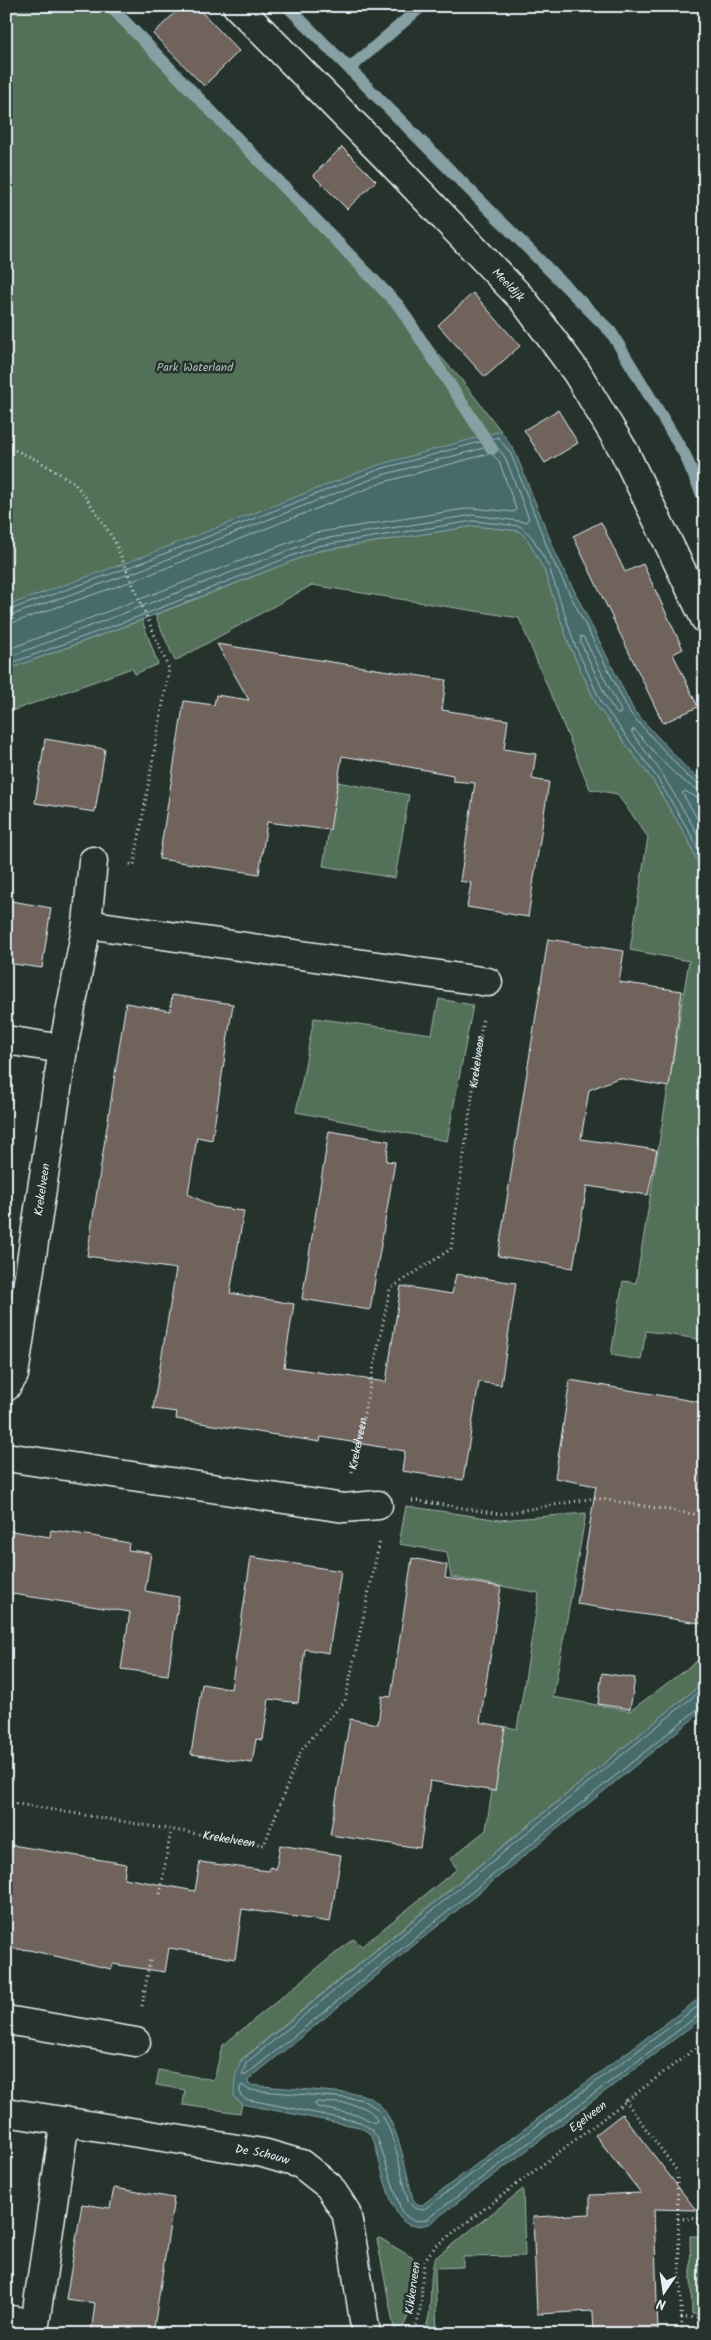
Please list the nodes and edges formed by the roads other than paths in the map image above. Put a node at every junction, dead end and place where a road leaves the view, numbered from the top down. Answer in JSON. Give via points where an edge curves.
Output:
{"nodes":[{"id":1,"x":237,"y":6,"type":"edge"},
{"id":2,"x":705,"y":619,"type":"edge"},
{"id":3,"x":93,"y":861,"type":"road end"},
{"id":4,"x":87,"y":924,"type":"junction"},
{"id":5,"x":488,"y":982,"type":"road end"},
{"id":6,"x":6,"y":1040,"type":"edge"},
{"id":7,"x":63,"y":1049,"type":"junction"},
{"id":8,"x":6,"y":1387,"type":"edge"},
{"id":9,"x":6,"y":1457,"type":"edge"},
{"id":10,"x":384,"y":1504,"type":"road end"},
{"id":11,"x":6,"y":2020,"type":"edge"},
{"id":12,"x":136,"y":2042,"type":"road end"},
{"id":13,"x":6,"y":2112,"type":"edge"},
{"id":14,"x":65,"y":2121,"type":"junction"},
{"id":15,"x":6,"y":2319,"type":"edge"},
{"id":16,"x":366,"y":2334,"type":"edge"}],
"edges":[{"from":1,"to":2,"type":"street","name":"Meeldijk","via":[[524,301],[577,373],[624,451]]},
{"from":3,"to":4,"type":"street","name":"Krekelveen"},
{"from":4,"to":5,"type":"street"},
{"from":4,"to":7,"type":"street","name":"Krekelveen"},
{"from":6,"to":7,"type":"street"},
{"from":7,"to":8,"type":"street","name":"Krekelveen","via":[[14,1375]]},
{"from":9,"to":10,"type":"street","via":[[344,1508]]},
{"from":11,"to":12,"type":"street"},
{"from":13,"to":14,"type":"street","name":"De Schouw"},
{"from":14,"to":15,"type":"street","via":[[35,2324]]},
{"from":14,"to":16,"type":"street","name":"De Schouw","via":[[263,2154],[302,2164],[329,2186],[346,2212]]}]}
